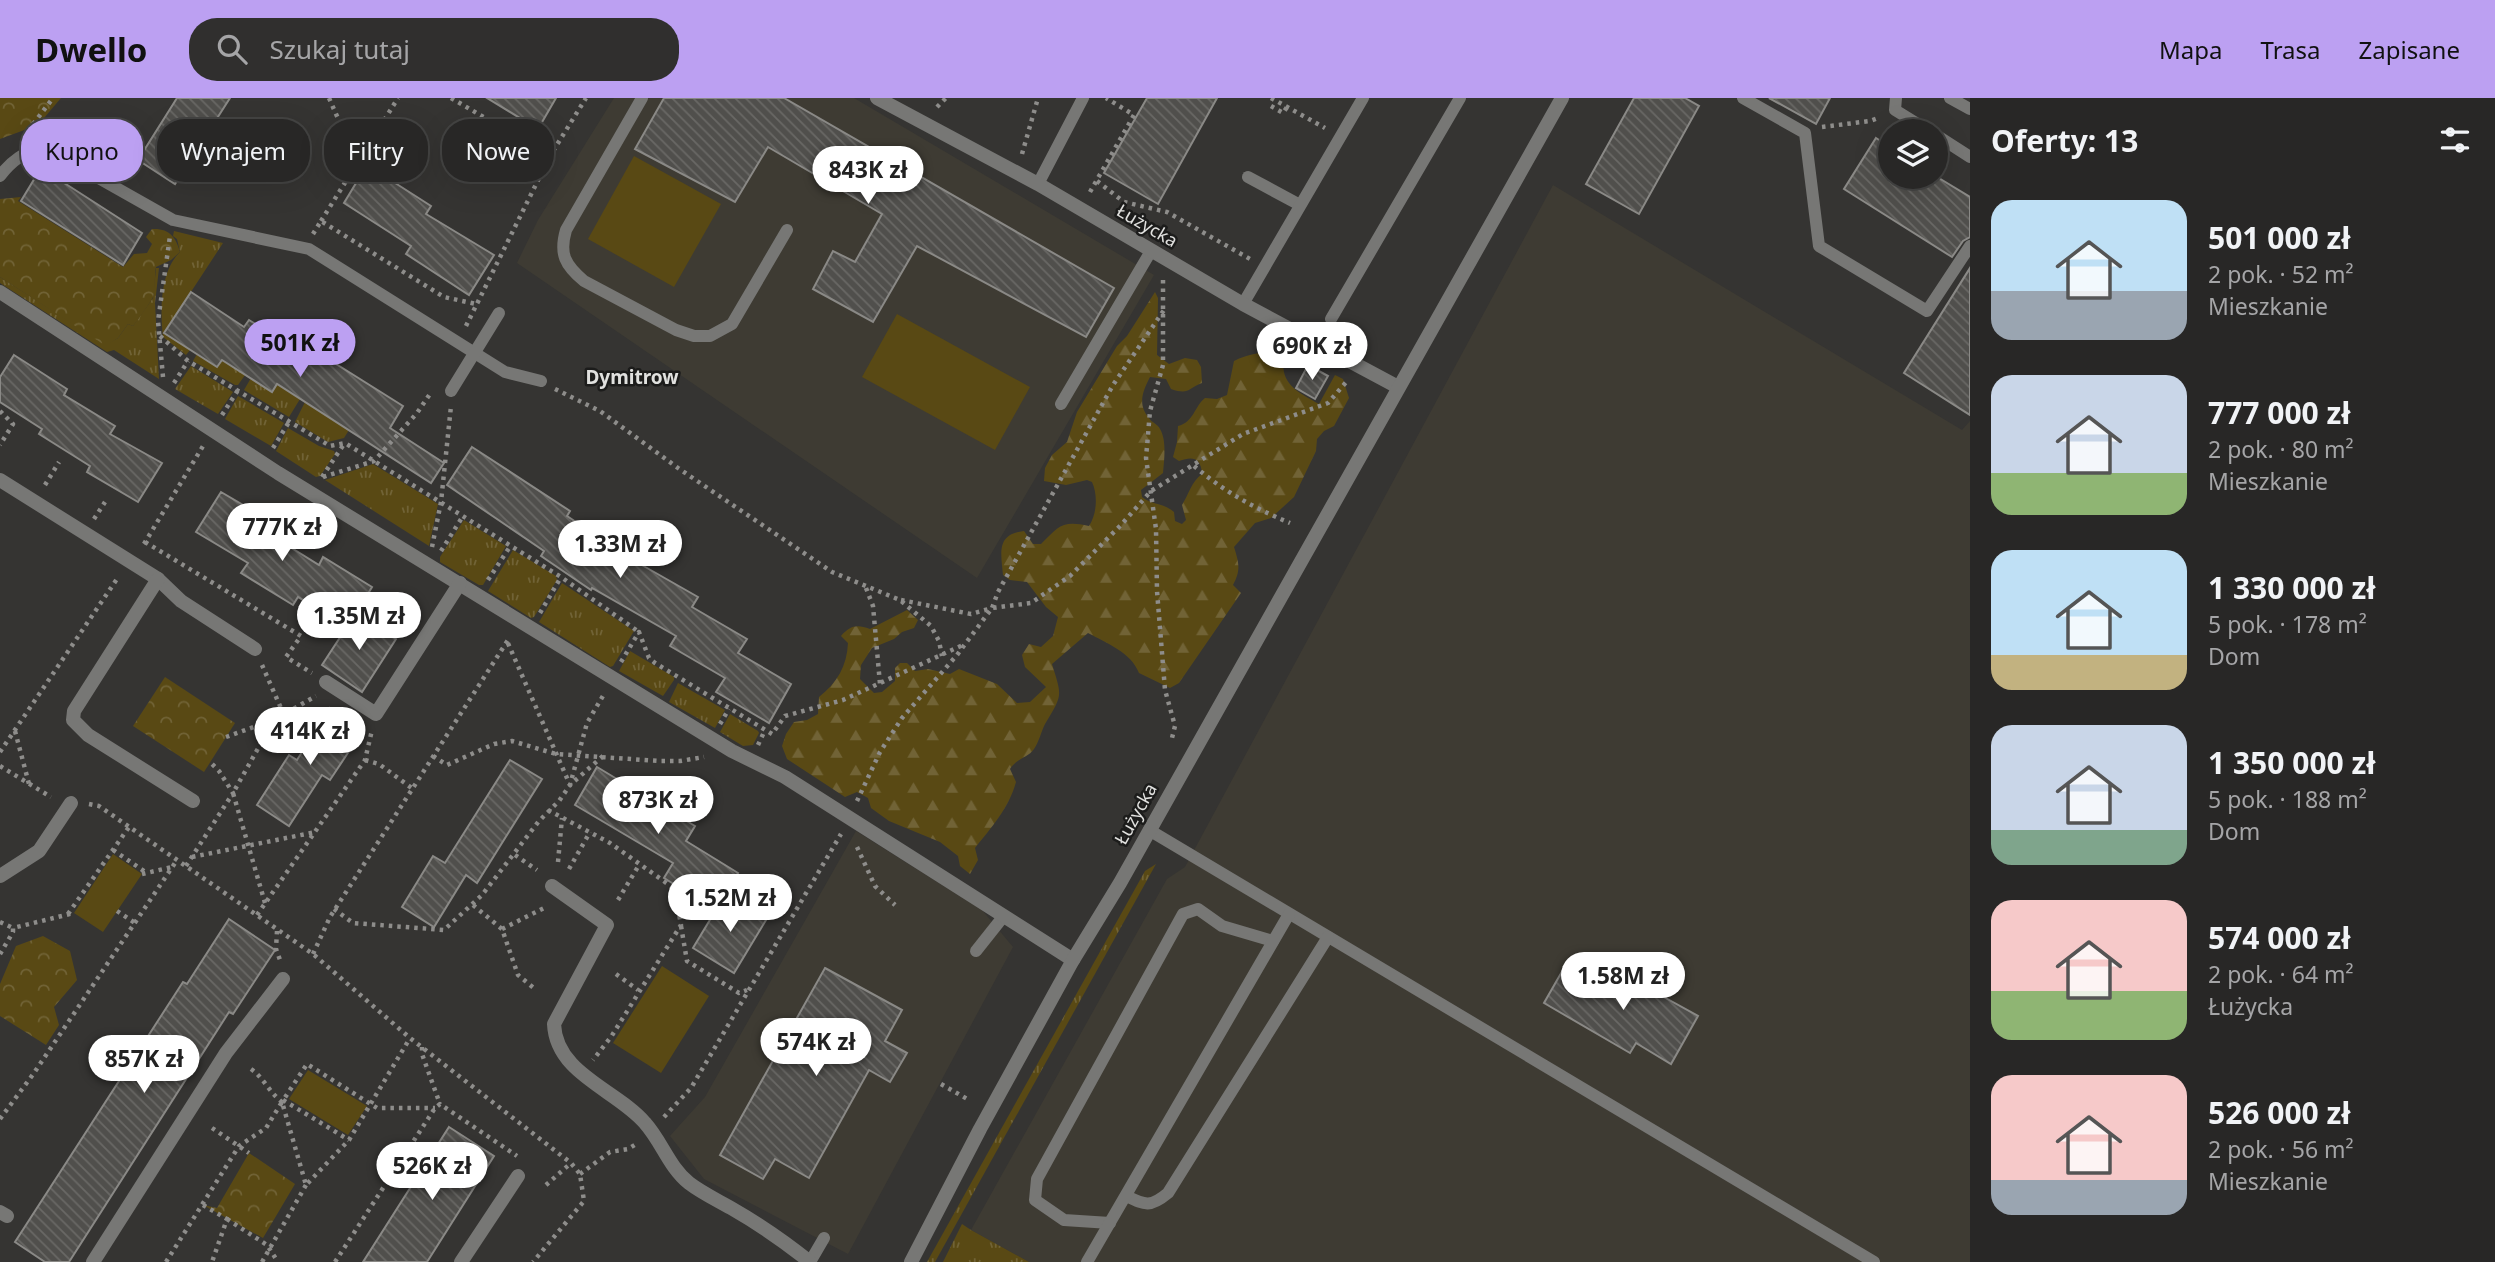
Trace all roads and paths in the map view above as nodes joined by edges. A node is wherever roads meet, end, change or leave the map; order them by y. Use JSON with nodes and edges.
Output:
{"nodes":[{"id":1,"x":53,"y":98,"type":"edge"},
{"id":2,"x":329,"y":98,"type":"edge"},
{"id":3,"x":398,"y":98,"type":"edge"},
{"id":4,"x":451,"y":98,"type":"edge"},
{"id":5,"x":586,"y":98,"type":"edge"},
{"id":6,"x":642,"y":98,"type":"edge"},
{"id":7,"x":1083,"y":98,"type":"edge"},
{"id":8,"x":1105,"y":98,"type":"edge"},
{"id":9,"x":1271,"y":98,"type":"edge"},
{"id":10,"x":1289,"y":98,"type":"edge"},
{"id":11,"x":1363,"y":98,"type":"edge"},
{"id":12,"x":1460,"y":98,"type":"edge"},
{"id":13,"x":1562,"y":98,"type":"edge"},
{"id":14,"x":1743,"y":98,"type":"edge"},
{"id":15,"x":1950,"y":98,"type":"edge"},
{"id":16,"x":882,"y":99,"type":"edge"},
{"id":17,"x":1896,"y":104,"type":"edge"},
{"id":18,"x":1271,"y":106,"type":"dead end"},
{"id":19,"x":1286,"y":106,"type":"junction"},
{"id":20,"x":1970,"y":109,"type":"edge"},
{"id":21,"x":37,"y":119,"type":"edge"},
{"id":22,"x":338,"y":119,"type":"edge"},
{"id":23,"x":385,"y":119,"type":"edge"},
{"id":24,"x":487,"y":119,"type":"edge"},
{"id":25,"x":1914,"y":119,"type":"edge"},
{"id":26,"x":1805,"y":134,"type":"junction"},
{"id":27,"x":1341,"y":137,"type":"junction"},
{"id":28,"x":1948,"y":143,"type":"edge"},
{"id":29,"x":554,"y":150,"type":"edge"},
{"id":30,"x":21,"y":155,"type":"edge"},
{"id":31,"x":1970,"y":157,"type":"edge"},
{"id":32,"x":0,"y":176,"type":"edge"},
{"id":33,"x":1248,"y":177,"type":"dead end"},
{"id":34,"x":1097,"y":181,"type":"junction"},
{"id":35,"x":103,"y":182,"type":"edge"},
{"id":36,"x":346,"y":182,"type":"edge"},
{"id":37,"x":537,"y":182,"type":"edge"},
{"id":38,"x":1038,"y":184,"type":"junction"},
{"id":39,"x":1300,"y":205,"type":"junction"},
{"id":40,"x":1087,"y":213,"type":"junction"},
{"id":41,"x":173,"y":220,"type":"junction"},
{"id":42,"x":321,"y":221,"type":"dead end"},
{"id":43,"x":787,"y":230,"type":"dead end"},
{"id":44,"x":1970,"y":246,"type":"edge"},
{"id":45,"x":1150,"y":251,"type":"junction"},
{"id":46,"x":1265,"y":267,"type":"junction"},
{"id":47,"x":1166,"y":276,"type":"dead end"},
{"id":48,"x":0,"y":292,"type":"edge"},
{"id":49,"x":1243,"y":304,"type":"junction"},
{"id":50,"x":1164,"y":310,"type":"junction"},
{"id":51,"x":499,"y":313,"type":"dead end"},
{"id":52,"x":1331,"y":320,"type":"dead end"},
{"id":53,"x":160,"y":336,"type":"junction"},
{"id":54,"x":459,"y":342,"type":"junction"},
{"id":55,"x":476,"y":353,"type":"junction"},
{"id":56,"x":1351,"y":377,"type":"dead end"},
{"id":57,"x":541,"y":381,"type":"joint"},
{"id":58,"x":435,"y":385,"type":"dead end"},
{"id":59,"x":1398,"y":387,"type":"junction"},
{"id":60,"x":454,"y":393,"type":"joint"},
{"id":61,"x":165,"y":399,"type":"junction"},
{"id":62,"x":1061,"y":404,"type":"dead end"},
{"id":63,"x":0,"y":411,"type":"edge"},
{"id":64,"x":289,"y":422,"type":"junction"},
{"id":65,"x":345,"y":443,"type":"junction"},
{"id":66,"x":0,"y":445,"type":"edge"},
{"id":67,"x":374,"y":461,"type":"junction"},
{"id":68,"x":59,"y":462,"type":"dead end"},
{"id":69,"x":264,"y":463,"type":"junction"},
{"id":70,"x":1194,"y":466,"type":"junction"},
{"id":71,"x":322,"y":478,"type":"junction"},
{"id":72,"x":0,"y":480,"type":"edge"},
{"id":73,"x":1151,"y":491,"type":"junction"},
{"id":74,"x":312,"y":493,"type":"junction"},
{"id":75,"x":35,"y":502,"type":"junction"},
{"id":76,"x":441,"y":502,"type":"junction"},
{"id":77,"x":463,"y":516,"type":"junction"},
{"id":78,"x":1290,"y":523,"type":"dead end"},
{"id":79,"x":145,"y":542,"type":"dead end"},
{"id":80,"x":510,"y":545,"type":"junction"},
{"id":81,"x":430,"y":565,"type":"junction"},
{"id":82,"x":561,"y":577,"type":"junction"},
{"id":83,"x":158,"y":579,"type":"junction"},
{"id":84,"x":460,"y":583,"type":"junction"},
{"id":85,"x":866,"y":587,"type":"junction"},
{"id":86,"x":478,"y":595,"type":"junction"},
{"id":87,"x":900,"y":600,"type":"junction"},
{"id":88,"x":992,"y":608,"type":"junction"},
{"id":89,"x":526,"y":624,"type":"junction"},
{"id":90,"x":639,"y":632,"type":"dead end"},
{"id":91,"x":507,"y":642,"type":"junction"},
{"id":92,"x":966,"y":644,"type":"junction"},
{"id":93,"x":255,"y":649,"type":"joint"},
{"id":94,"x":942,"y":656,"type":"junction"},
{"id":95,"x":326,"y":682,"type":"junction"},
{"id":96,"x":880,"y":684,"type":"junction"},
{"id":97,"x":376,"y":714,"type":"junction"},
{"id":98,"x":284,"y":715,"type":"junction"},
{"id":99,"x":785,"y":716,"type":"dead end"},
{"id":100,"x":274,"y":720,"type":"junction"},
{"id":101,"x":15,"y":731,"type":"dead end"},
{"id":102,"x":226,"y":737,"type":"dead end"},
{"id":103,"x":1171,"y":742,"type":"dead end"},
{"id":104,"x":732,"y":751,"type":"junction"},
{"id":105,"x":556,"y":754,"type":"junction"},
{"id":106,"x":433,"y":756,"type":"junction"},
{"id":107,"x":365,"y":760,"type":"junction"},
{"id":108,"x":210,"y":762,"type":"dead end"},
{"id":109,"x":0,"y":766,"type":"edge"},
{"id":110,"x":29,"y":784,"type":"junction"},
{"id":111,"x":413,"y":789,"type":"junction"},
{"id":112,"x":233,"y":793,"type":"junction"},
{"id":113,"x":193,"y":801,"type":"dead end"},
{"id":114,"x":71,"y":803,"type":"junction"},
{"id":115,"x":548,"y":810,"type":"junction"},
{"id":116,"x":562,"y":818,"type":"junction"},
{"id":117,"x":849,"y":819,"type":"junction"},
{"id":118,"x":129,"y":827,"type":"junction"},
{"id":119,"x":1149,"y":830,"type":"junction"},
{"id":120,"x":317,"y":831,"type":"junction"},
{"id":121,"x":590,"y":832,"type":"junction"},
{"id":122,"x":841,"y":833,"type":"junction"},
{"id":123,"x":848,"y":838,"type":"dead end"},
{"id":124,"x":855,"y":843,"type":"dead end"},
{"id":125,"x":247,"y":845,"type":"junction"},
{"id":126,"x":113,"y":850,"type":"junction"},
{"id":127,"x":514,"y":855,"type":"junction"},
{"id":128,"x":192,"y":857,"type":"junction"},
{"id":129,"x":177,"y":860,"type":"junction"},
{"id":130,"x":558,"y":862,"type":"dead end"},
{"id":131,"x":639,"y":864,"type":"junction"},
{"id":132,"x":186,"y":866,"type":"junction"},
{"id":133,"x":172,"y":867,"type":"junction"},
{"id":134,"x":569,"y":869,"type":"dead end"},
{"id":135,"x":537,"y":870,"type":"dead end"},
{"id":136,"x":0,"y":876,"type":"edge"},
{"id":137,"x":552,"y":886,"type":"dead end"},
{"id":138,"x":618,"y":900,"type":"dead end"},
{"id":139,"x":265,"y":904,"type":"junction"},
{"id":140,"x":473,"y":905,"type":"junction"},
{"id":141,"x":895,"y":905,"type":"dead end"},
{"id":142,"x":544,"y":908,"type":"dead end"},
{"id":143,"x":334,"y":909,"type":"junction"},
{"id":144,"x":117,"y":911,"type":"dead end"},
{"id":145,"x":1289,"y":914,"type":"junction"},
{"id":146,"x":257,"y":915,"type":"junction"},
{"id":147,"x":1003,"y":917,"type":"junction"},
{"id":148,"x":0,"y":922,"type":"edge"},
{"id":149,"x":135,"y":923,"type":"junction"},
{"id":150,"x":681,"y":925,"type":"junction"},
{"id":151,"x":13,"y":928,"type":"junction"},
{"id":152,"x":502,"y":929,"type":"junction"},
{"id":153,"x":277,"y":930,"type":"junction"},
{"id":154,"x":1328,"y":937,"type":"junction"},
{"id":155,"x":1273,"y":941,"type":"junction"},
{"id":156,"x":976,"y":951,"type":"dead end"},
{"id":157,"x":0,"y":954,"type":"edge"},
{"id":158,"x":313,"y":954,"type":"junction"},
{"id":159,"x":1073,"y":960,"type":"junction"},
{"id":160,"x":616,"y":974,"type":"dead end"},
{"id":161,"x":283,"y":979,"type":"joint"},
{"id":162,"x":536,"y":989,"type":"dead end"},
{"id":163,"x":639,"y":990,"type":"junction"},
{"id":164,"x":747,"y":990,"type":"junction"},
{"id":165,"x":410,"y":1038,"type":"junction"},
{"id":166,"x":422,"y":1047,"type":"junction"},
{"id":167,"x":592,"y":1061,"type":"dead end"},
{"id":168,"x":251,"y":1069,"type":"dead end"},
{"id":169,"x":941,"y":1084,"type":"dead end"},
{"id":170,"x":969,"y":1100,"type":"dead end"},
{"id":171,"x":283,"y":1101,"type":"junction"},
{"id":172,"x":440,"y":1104,"type":"junction"},
{"id":173,"x":372,"y":1105,"type":"junction"},
{"id":174,"x":435,"y":1108,"type":"junction"},
{"id":175,"x":0,"y":1119,"type":"edge"},
{"id":176,"x":212,"y":1128,"type":"dead end"},
{"id":177,"x":651,"y":1131,"type":"junction"},
{"id":178,"x":349,"y":1140,"type":"junction"},
{"id":179,"x":239,"y":1146,"type":"junction"},
{"id":180,"x":249,"y":1153,"type":"dead end"},
{"id":181,"x":571,"y":1163,"type":"junction"},
{"id":182,"x":516,"y":1170,"type":"joint"},
{"id":183,"x":580,"y":1174,"type":"junction"},
{"id":184,"x":306,"y":1185,"type":"junction"},
{"id":185,"x":546,"y":1185,"type":"dead end"},
{"id":186,"x":1126,"y":1196,"type":"junction"},
{"id":187,"x":203,"y":1205,"type":"junction"},
{"id":188,"x":227,"y":1219,"type":"junction"},
{"id":189,"x":1110,"y":1223,"type":"junction"},
{"id":190,"x":824,"y":1238,"type":"dead end"},
{"id":191,"x":270,"y":1249,"type":"junction"},
{"id":192,"x":1869,"y":1261,"type":"edge"},
{"id":193,"x":93,"y":1262,"type":"edge"},
{"id":194,"x":166,"y":1262,"type":"edge"},
{"id":195,"x":212,"y":1262,"type":"edge"},
{"id":196,"x":262,"y":1262,"type":"edge"},
{"id":197,"x":278,"y":1262,"type":"edge"},
{"id":198,"x":335,"y":1262,"type":"edge"},
{"id":199,"x":461,"y":1262,"type":"edge"},
{"id":200,"x":533,"y":1262,"type":"edge"},
{"id":201,"x":810,"y":1262,"type":"edge"},
{"id":202,"x":911,"y":1262,"type":"edge"},
{"id":203,"x":1087,"y":1262,"type":"edge"}],
"edges":[{"from":1,"to":21,"type":"path"},
{"from":2,"to":22,"type":"path"},
{"from":3,"to":23,"type":"path"},
{"from":4,"to":24,"type":"path"},
{"from":5,"to":29,"type":"path"},
{"from":6,"to":43,"type":"lane"},
{"from":7,"to":38,"type":"lane"},
{"from":8,"to":34,"type":"path"},
{"from":9,"to":19,"type":"path"},
{"from":10,"to":19,"type":"path"},
{"from":11,"to":27,"type":"lane"},
{"from":12,"to":52,"type":"lane"},
{"from":13,"to":59,"type":"street","name":"Łużycka"},
{"from":14,"to":26,"type":"lane"},
{"from":15,"to":20,"type":"lane"},
{"from":16,"to":38,"type":"street","name":"Łużycka"},
{"from":17,"to":25,"type":"lane"},
{"from":17,"to":26,"type":"path"},
{"from":18,"to":19,"type":"path"},
{"from":19,"to":27,"type":"path"},
{"from":26,"to":44,"type":"lane"},
{"from":27,"to":39,"type":"lane"},
{"from":28,"to":31,"type":"lane"},
{"from":30,"to":32,"type":"lane"},
{"from":33,"to":39,"type":"lane"},
{"from":34,"to":40,"type":"path"},
{"from":34,"to":46,"type":"path"},
{"from":35,"to":41,"type":"lane"},
{"from":36,"to":42,"type":"path"},
{"from":37,"to":54,"type":"path"},
{"from":38,"to":40,"type":"street","name":"Łużycka"},
{"from":39,"to":46,"type":"lane"},
{"from":40,"to":45,"type":"street","name":"Łużycka"},
{"from":41,"to":53,"type":"path"},
{"from":41,"to":54,"type":"lane"},
{"from":45,"to":49,"type":"street","name":"Łużycka"},
{"from":45,"to":62,"type":"lane"},
{"from":46,"to":49,"type":"lane"},
{"from":47,"to":50,"type":"path"},
{"from":48,"to":61,"type":"street"},
{"from":49,"to":59,"type":"street","name":"Łużycka"},
{"from":50,"to":73,"type":"path"},
{"from":50,"to":88,"type":"path"},
{"from":51,"to":55,"type":"lane"},
{"from":53,"to":61,"type":"path"},
{"from":53,"to":64,"type":"path"},
{"from":54,"to":55,"type":"lane"},
{"from":55,"to":57,"type":"lane"},
{"from":55,"to":60,"type":"lane"},
{"from":56,"to":70,"type":"path"},
{"from":57,"to":85,"type":"path"},
{"from":58,"to":67,"type":"path"},
{"from":59,"to":119,"type":"street","name":"Łużycka"},
{"from":60,"to":76,"type":"path"},
{"from":61,"to":69,"type":"street"},
{"from":63,"to":66,"type":"path"},
{"from":64,"to":65,"type":"path"},
{"from":64,"to":69,"type":"path"},
{"from":65,"to":67,"type":"path"},
{"from":65,"to":71,"type":"path"},
{"from":67,"to":71,"type":"path"},
{"from":67,"to":76,"type":"path"},
{"from":68,"to":75,"type":"path"},
{"from":69,"to":74,"type":"street"},
{"from":70,"to":73,"type":"path"},
{"from":70,"to":78,"type":"path"},
{"from":71,"to":74,"type":"path"},
{"from":72,"to":75,"type":"street"},
{"from":73,"to":88,"type":"path"},
{"from":73,"to":103,"type":"path"},
{"from":74,"to":81,"type":"street"},
{"from":75,"to":83,"type":"street"},
{"from":76,"to":77,"type":"path"},
{"from":76,"to":81,"type":"path"},
{"from":77,"to":80,"type":"path"},
{"from":77,"to":81,"type":"path"},
{"from":79,"to":95,"type":"path"},
{"from":80,"to":82,"type":"path"},
{"from":80,"to":86,"type":"path"},
{"from":81,"to":84,"type":"street"},
{"from":82,"to":89,"type":"path"},
{"from":82,"to":90,"type":"path"},
{"from":83,"to":93,"type":"street"},
{"from":83,"to":113,"type":"street"},
{"from":84,"to":86,"type":"street"},
{"from":84,"to":97,"type":"street"},
{"from":85,"to":87,"type":"path"},
{"from":85,"to":96,"type":"path"},
{"from":86,"to":89,"type":"street"},
{"from":87,"to":88,"type":"path"},
{"from":87,"to":94,"type":"path"},
{"from":88,"to":92,"type":"path"},
{"from":89,"to":91,"type":"path"},
{"from":89,"to":104,"type":"street"},
{"from":91,"to":105,"type":"path"},
{"from":91,"to":106,"type":"path"},
{"from":92,"to":94,"type":"path"},
{"from":92,"to":117,"type":"path"},
{"from":93,"to":98,"type":"path"},
{"from":94,"to":96,"type":"path"},
{"from":95,"to":97,"type":"street"},
{"from":95,"to":98,"type":"path"},
{"from":96,"to":99,"type":"path"},
{"from":97,"to":107,"type":"path"},
{"from":98,"to":100,"type":"path"},
{"from":100,"to":102,"type":"path"},
{"from":100,"to":112,"type":"path"},
{"from":101,"to":110,"type":"path"},
{"from":104,"to":105,"type":"path"},
{"from":104,"to":117,"type":"street"},
{"from":105,"to":106,"type":"path"},
{"from":105,"to":115,"type":"path"},
{"from":106,"to":111,"type":"path"},
{"from":107,"to":111,"type":"path"},
{"from":107,"to":120,"type":"path"},
{"from":108,"to":112,"type":"path"},
{"from":109,"to":110,"type":"path"},
{"from":110,"to":114,"type":"path"},
{"from":111,"to":143,"type":"path"},
{"from":112,"to":125,"type":"path"},
{"from":112,"to":128,"type":"path"},
{"from":114,"to":118,"type":"path"},
{"from":114,"to":136,"type":"street"},
{"from":115,"to":116,"type":"path"},
{"from":115,"to":127,"type":"path"},
{"from":116,"to":121,"type":"path"},
{"from":116,"to":130,"type":"path"},
{"from":117,"to":122,"type":"path"},
{"from":117,"to":147,"type":"street"},
{"from":118,"to":126,"type":"path"},
{"from":118,"to":129,"type":"path"},
{"from":119,"to":145,"type":"lane"},
{"from":119,"to":159,"type":"street","name":"Łużycka"},
{"from":120,"to":125,"type":"path"},
{"from":120,"to":139,"type":"path"},
{"from":121,"to":131,"type":"path"},
{"from":121,"to":134,"type":"path"},
{"from":122,"to":123,"type":"path"},
{"from":122,"to":164,"type":"path"},
{"from":124,"to":141,"type":"path"},
{"from":125,"to":128,"type":"path"},
{"from":125,"to":139,"type":"path"},
{"from":126,"to":133,"type":"path"},
{"from":126,"to":151,"type":"path"},
{"from":127,"to":135,"type":"path"},
{"from":127,"to":140,"type":"path"},
{"from":128,"to":132,"type":"path"},
{"from":129,"to":132,"type":"path"},
{"from":129,"to":133,"type":"path"},
{"from":131,"to":138,"type":"path"},
{"from":131,"to":150,"type":"path"},
{"from":132,"to":146,"type":"path"},
{"from":133,"to":149,"type":"path"},
{"from":137,"to":177,"type":"street"},
{"from":139,"to":146,"type":"path"},
{"from":140,"to":143,"type":"path"},
{"from":140,"to":152,"type":"path"},
{"from":142,"to":152,"type":"path"},
{"from":143,"to":158,"type":"path"},
{"from":144,"to":149,"type":"path"},
{"from":145,"to":154,"type":"lane"},
{"from":145,"to":155,"type":"lane"},
{"from":146,"to":153,"type":"path"},
{"from":147,"to":156,"type":"lane"},
{"from":147,"to":159,"type":"street"},
{"from":148,"to":151,"type":"path"},
{"from":149,"to":175,"type":"path"},
{"from":150,"to":163,"type":"path"},
{"from":150,"to":164,"type":"path"},
{"from":151,"to":157,"type":"path"},
{"from":152,"to":162,"type":"path"},
{"from":153,"to":158,"type":"path"},
{"from":153,"to":161,"type":"path"},
{"from":154,"to":186,"type":"lane"},
{"from":154,"to":192,"type":"lane"},
{"from":155,"to":186,"type":"lane"},
{"from":155,"to":189,"type":"lane"},
{"from":158,"to":165,"type":"path"},
{"from":159,"to":202,"type":"street","name":"Łużycka"},
{"from":160,"to":163,"type":"path"},
{"from":161,"to":193,"type":"street"},
{"from":163,"to":167,"type":"path"},
{"from":164,"to":177,"type":"path"},
{"from":165,"to":166,"type":"path"},
{"from":165,"to":173,"type":"path"},
{"from":166,"to":172,"type":"path"},
{"from":166,"to":181,"type":"path"},
{"from":168,"to":171,"type":"path"},
{"from":169,"to":170,"type":"path"},
{"from":171,"to":173,"type":"path"},
{"from":171,"to":178,"type":"path"},
{"from":171,"to":179,"type":"path"},
{"from":171,"to":184,"type":"path"},
{"from":172,"to":174,"type":"path"},
{"from":172,"to":182,"type":"path"},
{"from":173,"to":174,"type":"path"},
{"from":173,"to":178,"type":"path"},
{"from":174,"to":198,"type":"path"},
{"from":176,"to":179,"type":"path"},
{"from":177,"to":183,"type":"path"},
{"from":177,"to":201,"type":"street"},
{"from":178,"to":184,"type":"path"},
{"from":179,"to":180,"type":"path"},
{"from":179,"to":187,"type":"path"},
{"from":181,"to":183,"type":"path"},
{"from":181,"to":185,"type":"path"},
{"from":182,"to":199,"type":"street"},
{"from":183,"to":200,"type":"path"},
{"from":184,"to":191,"type":"path"},
{"from":186,"to":189,"type":"lane"},
{"from":187,"to":188,"type":"path"},
{"from":187,"to":194,"type":"path"},
{"from":188,"to":191,"type":"path"},
{"from":188,"to":195,"type":"path"},
{"from":189,"to":203,"type":"lane"},
{"from":190,"to":201,"type":"lane"},
{"from":191,"to":196,"type":"path"},
{"from":191,"to":197,"type":"path"}]}
